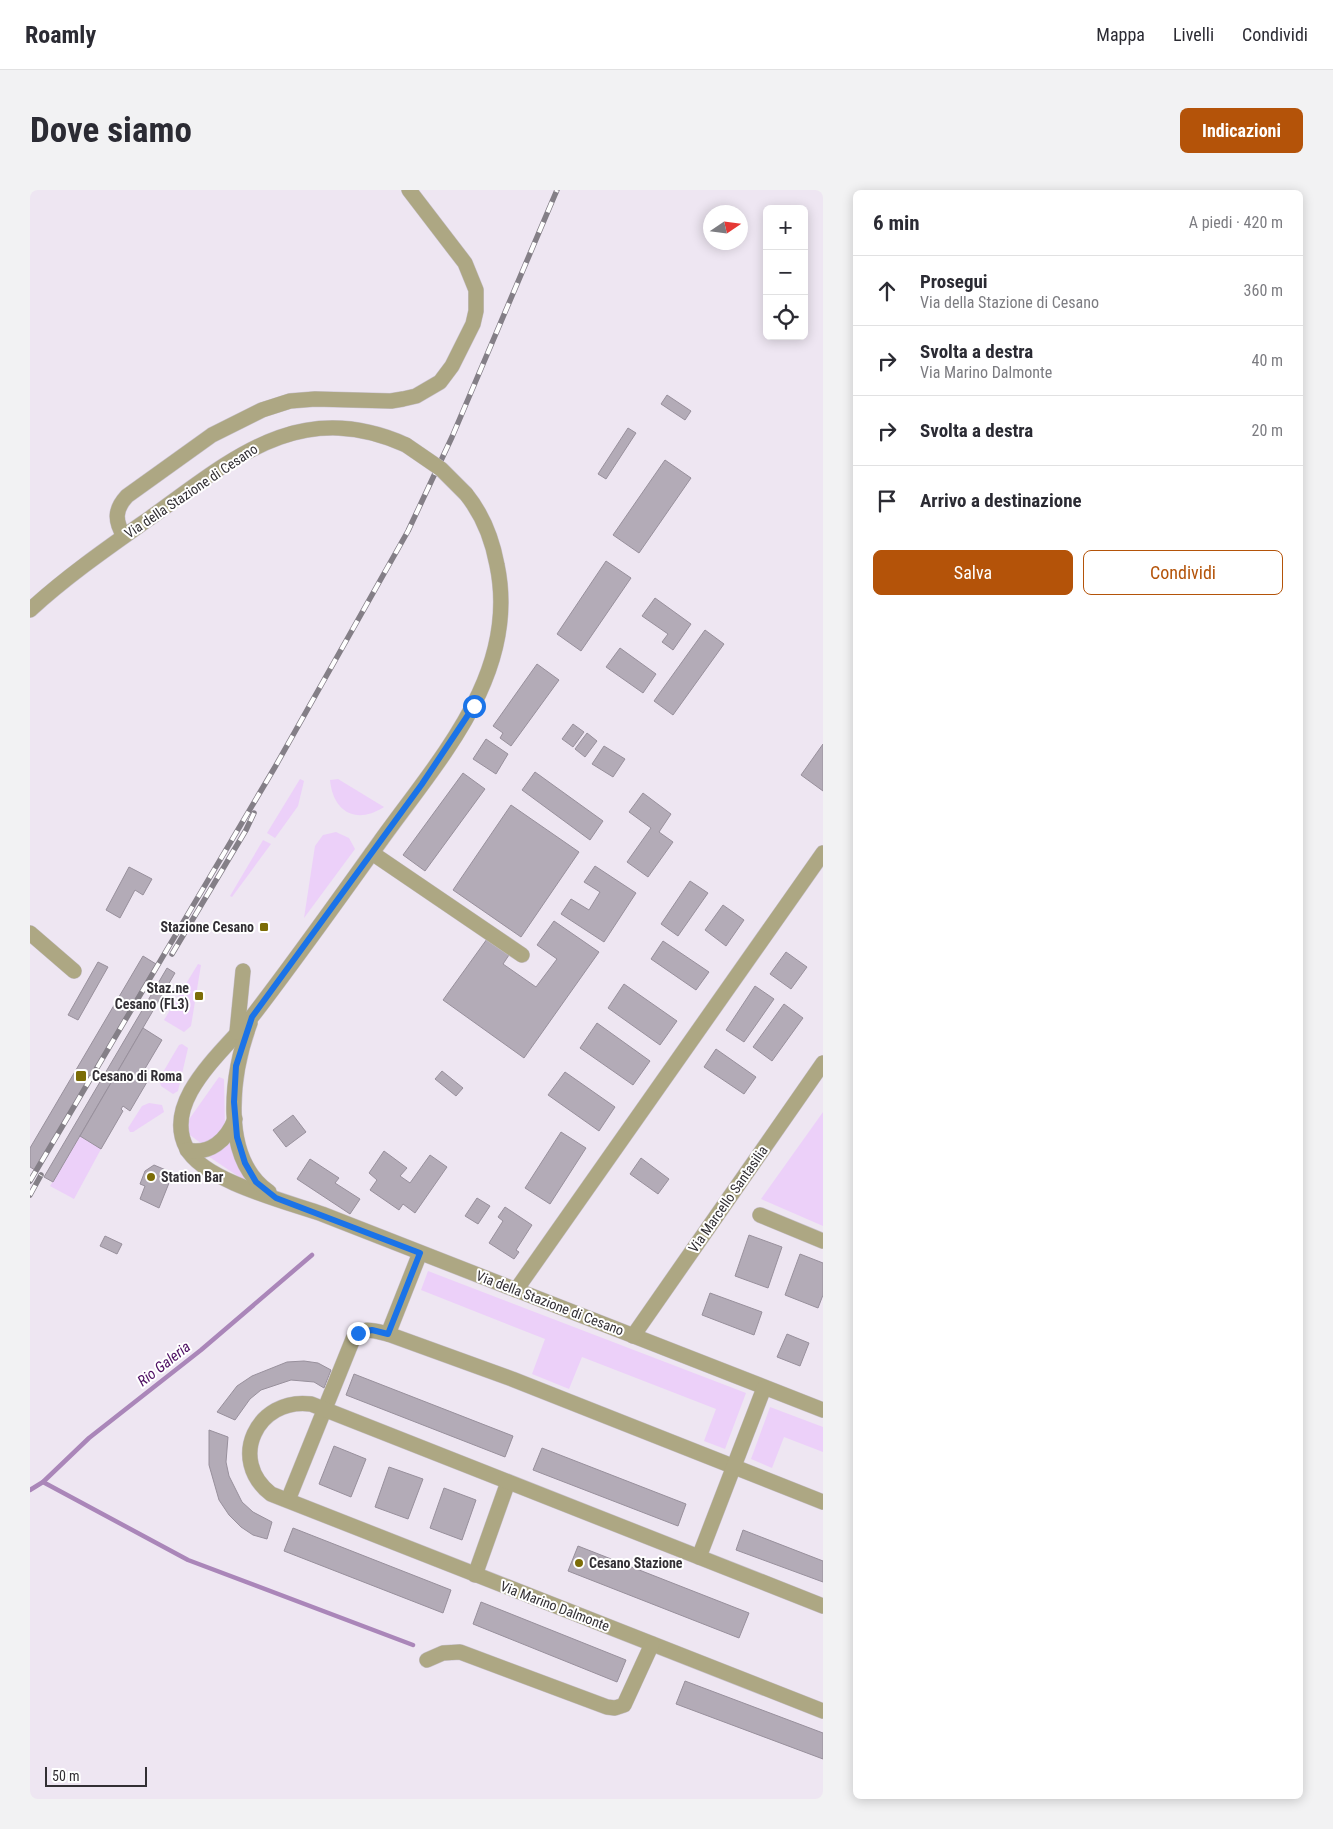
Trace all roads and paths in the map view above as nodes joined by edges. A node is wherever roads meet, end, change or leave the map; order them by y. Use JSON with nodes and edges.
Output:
{"nodes":[{"id":1,"x":409,"y":190,"type":"edge"},
{"id":2,"x":124,"y":536,"type":"junction"},
{"id":3,"x":30,"y":610,"type":"edge"},
{"id":4,"x":372,"y":853,"type":"junction"},
{"id":5,"x":823,"y":853,"type":"edge"},
{"id":6,"x":33,"y":939,"type":"edge"},
{"id":7,"x":522,"y":955,"type":"dead end"},
{"id":8,"x":74,"y":971,"type":"dead end"},
{"id":9,"x":243,"y":971,"type":"dead end"},
{"id":10,"x":252,"y":1017,"type":"junction"},
{"id":11,"x":237,"y":1032,"type":"junction"},
{"id":12,"x":823,"y":1063,"type":"edge"},
{"id":13,"x":235,"y":1119,"type":"junction"},
{"id":14,"x":187,"y":1150,"type":"junction"},
{"id":15,"x":276,"y":1198,"type":"junction"},
{"id":16,"x":760,"y":1215,"type":"dead end"},
{"id":17,"x":823,"y":1241,"type":"edge"},
{"id":18,"x":420,"y":1253,"type":"junction"},
{"id":19,"x":516,"y":1290,"type":"junction"},
{"id":20,"x":388,"y":1334,"type":"junction"},
{"id":21,"x":633,"y":1336,"type":"junction"},
{"id":22,"x":764,"y":1388,"type":"junction"},
{"id":23,"x":324,"y":1409,"type":"junction"},
{"id":24,"x":823,"y":1410,"type":"edge"},
{"id":25,"x":733,"y":1468,"type":"junction"},
{"id":26,"x":508,"y":1482,"type":"junction"},
{"id":27,"x":288,"y":1500,"type":"junction"},
{"id":28,"x":823,"y":1502,"type":"edge"},
{"id":29,"x":699,"y":1557,"type":"junction"},
{"id":30,"x":475,"y":1575,"type":"junction"},
{"id":31,"x":823,"y":1606,"type":"edge"},
{"id":32,"x":652,"y":1644,"type":"junction"},
{"id":33,"x":426,"y":1660,"type":"dead end"},
{"id":34,"x":823,"y":1711,"type":"edge"}],
"edges":[{"from":1,"to":2,"type":"street"},
{"from":2,"to":3,"type":"street","name":"Via della Stazione di Cesano"},
{"from":2,"to":4,"type":"street","name":"Via della Stazione di Cesano","bridge":true},
{"from":4,"to":7,"type":"street"},
{"from":4,"to":10,"type":"street","name":"Via della Stazione di Cesano"},
{"from":5,"to":19,"type":"street"},
{"from":6,"to":8,"type":"street"},
{"from":9,"to":11,"type":"street"},
{"from":10,"to":11,"type":"street","name":"Via della Stazione di Cesano"},
{"from":10,"to":13,"type":"street","name":"Via della Stazione di Cesano"},
{"from":11,"to":14,"type":"street","name":"Via della Stazione di Cesano"},
{"from":12,"to":21,"type":"street","name":"Via Marcello Santasilia"},
{"from":13,"to":14,"type":"street"},
{"from":13,"to":15,"type":"street","name":"Via della Stazione di Cesano"},
{"from":14,"to":15,"type":"street","name":"Via della Stazione di Cesano"},
{"from":15,"to":18,"type":"street","name":"Via della Stazione di Cesano"},
{"from":16,"to":17,"type":"street"},
{"from":18,"to":19,"type":"street","name":"Via della Stazione di Cesano"},
{"from":18,"to":20,"type":"street"},
{"from":19,"to":21,"type":"street","name":"Via della Stazione di Cesano"},
{"from":20,"to":23,"type":"street"},
{"from":20,"to":25,"type":"street"},
{"from":21,"to":22,"type":"street","name":"Via della Stazione di Cesano"},
{"from":22,"to":24,"type":"street","name":"Via della Stazione di Cesano"},
{"from":22,"to":25,"type":"street"},
{"from":23,"to":26,"type":"street","name":"Via Marino Dalmonte"},
{"from":23,"to":27,"type":"street"},
{"from":23,"to":27,"type":"street","name":"Via Marino Dalmonte"},
{"from":25,"to":28,"type":"street"},
{"from":25,"to":29,"type":"street"},
{"from":26,"to":29,"type":"street","name":"Via Marino Dalmonte"},
{"from":26,"to":30,"type":"street"},
{"from":27,"to":30,"type":"street","name":"Via Marino Dalmonte"},
{"from":29,"to":31,"type":"street","name":"Via Marino Dalmonte"},
{"from":30,"to":32,"type":"street","name":"Via Marino Dalmonte"},
{"from":32,"to":33,"type":"street"},
{"from":32,"to":34,"type":"street","name":"Via Marino Dalmonte"}]}
